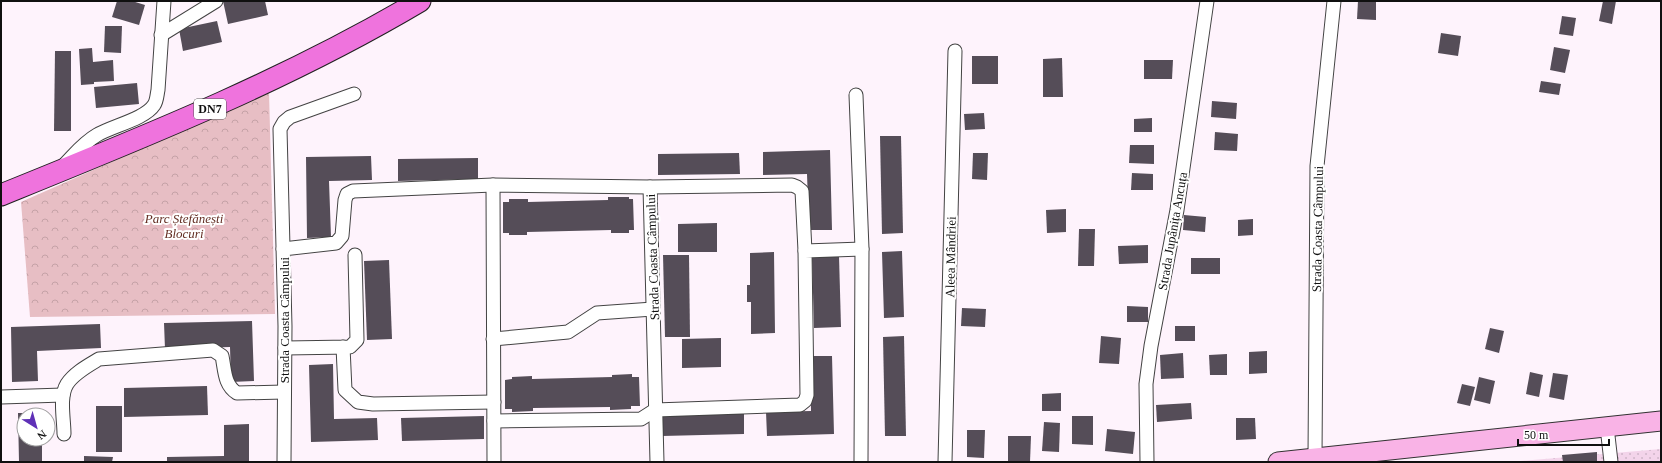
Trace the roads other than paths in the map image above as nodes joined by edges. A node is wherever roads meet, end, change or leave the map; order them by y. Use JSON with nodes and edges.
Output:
{"nodes":[{"id":1,"x":164,"y":1,"type":"edge"},
{"id":2,"x":216,"y":1,"type":"edge"},
{"id":3,"x":1207,"y":1,"type":"edge"},
{"id":4,"x":1334,"y":1,"type":"edge"},
{"id":5,"x":416,"y":4,"type":"edge"},
{"id":6,"x":161,"y":35,"type":"junction"},
{"id":7,"x":955,"y":51,"type":"dead end"},
{"id":8,"x":354,"y":94,"type":"dead end"},
{"id":9,"x":856,"y":95,"type":"dead end"},
{"id":10,"x":58,"y":172,"type":"junction"},
{"id":11,"x":493,"y":185,"type":"junction"},
{"id":12,"x":650,"y":187,"type":"junction"},
{"id":13,"x":1,"y":195,"type":"edge"},
{"id":14,"x":283,"y":249,"type":"junction"},
{"id":15,"x":862,"y":249,"type":"junction"},
{"id":16,"x":805,"y":251,"type":"junction"},
{"id":17,"x":354,"y":255,"type":"dead end"},
{"id":18,"x":653,"y":309,"type":"junction"},
{"id":19,"x":493,"y":339,"type":"junction"},
{"id":20,"x":343,"y":347,"type":"junction"},
{"id":21,"x":285,"y":348,"type":"junction"},
{"id":22,"x":284,"y":392,"type":"junction"},
{"id":23,"x":64,"y":395,"type":"junction"},
{"id":24,"x":1,"y":397,"type":"edge"},
{"id":25,"x":494,"y":402,"type":"junction"},
{"id":26,"x":655,"y":410,"type":"junction"},
{"id":27,"x":494,"y":421,"type":"junction"},
{"id":28,"x":1661,"y":421,"type":"edge"},
{"id":29,"x":1607,"y":427,"type":"junction"},
{"id":30,"x":64,"y":434,"type":"dead end"},
{"id":31,"x":1304,"y":460,"type":"edge"},
{"id":32,"x":284,"y":462,"type":"edge"},
{"id":33,"x":494,"y":462,"type":"edge"},
{"id":34,"x":657,"y":462,"type":"edge"},
{"id":35,"x":861,"y":462,"type":"edge"},
{"id":36,"x":945,"y":462,"type":"edge"},
{"id":37,"x":1147,"y":462,"type":"edge"},
{"id":38,"x":1278,"y":462,"type":"edge"},
{"id":39,"x":1611,"y":462,"type":"edge"}],
"edges":[{"from":1,"to":6,"type":"street"},
{"from":2,"to":6,"type":"street"},
{"from":3,"to":37,"type":"street","name":"Strada Jupânița Ancuța"},
{"from":4,"to":31,"type":"street","name":"Strada Coasta Câmpului"},
{"from":5,"to":10,"type":"main road","number":"DN7"},
{"from":6,"to":10,"type":"street"},
{"from":7,"to":36,"type":"street","name":"Aleea Mândriei"},
{"from":8,"to":14,"type":"street","name":"Strada Coasta Câmpului"},
{"from":9,"to":15,"type":"street"},
{"from":10,"to":13,"type":"main road","number":"DN7"},
{"from":11,"to":12,"type":"street","name":"Strada Coasta Câmpului"},
{"from":11,"to":14,"type":"street","name":"Strada Coasta Câmpului"},
{"from":11,"to":19,"type":"street"},
{"from":12,"to":16,"type":"street"},
{"from":12,"to":18,"type":"street","name":"Strada Coasta Câmpului"},
{"from":14,"to":21,"type":"street","name":"Strada Coasta Câmpului"},
{"from":15,"to":16,"type":"street"},
{"from":15,"to":35,"type":"street"},
{"from":16,"to":26,"type":"street"},
{"from":17,"to":20,"type":"street"},
{"from":18,"to":19,"type":"street"},
{"from":18,"to":26,"type":"street","name":"Strada Coasta Câmpului"},
{"from":19,"to":25,"type":"street"},
{"from":20,"to":21,"type":"street"},
{"from":20,"to":25,"type":"street"},
{"from":21,"to":22,"type":"street","name":"Strada Coasta Câmpului"},
{"from":22,"to":23,"type":"street","name":"Strada Coasta Câmpului"},
{"from":22,"to":32,"type":"street","name":"Strada Coasta Câmpului"},
{"from":23,"to":24,"type":"street"},
{"from":23,"to":30,"type":"street","name":"Strada Coasta Câmpului"},
{"from":25,"to":27,"type":"street"},
{"from":26,"to":27,"type":"street"},
{"from":26,"to":34,"type":"street","name":"Strada Coasta Câmpului"},
{"from":27,"to":33,"type":"street"},
{"from":28,"to":29,"type":"street"},
{"from":29,"to":31,"type":"street"},
{"from":29,"to":39,"type":"street"},
{"from":31,"to":38,"type":"street"}]}
